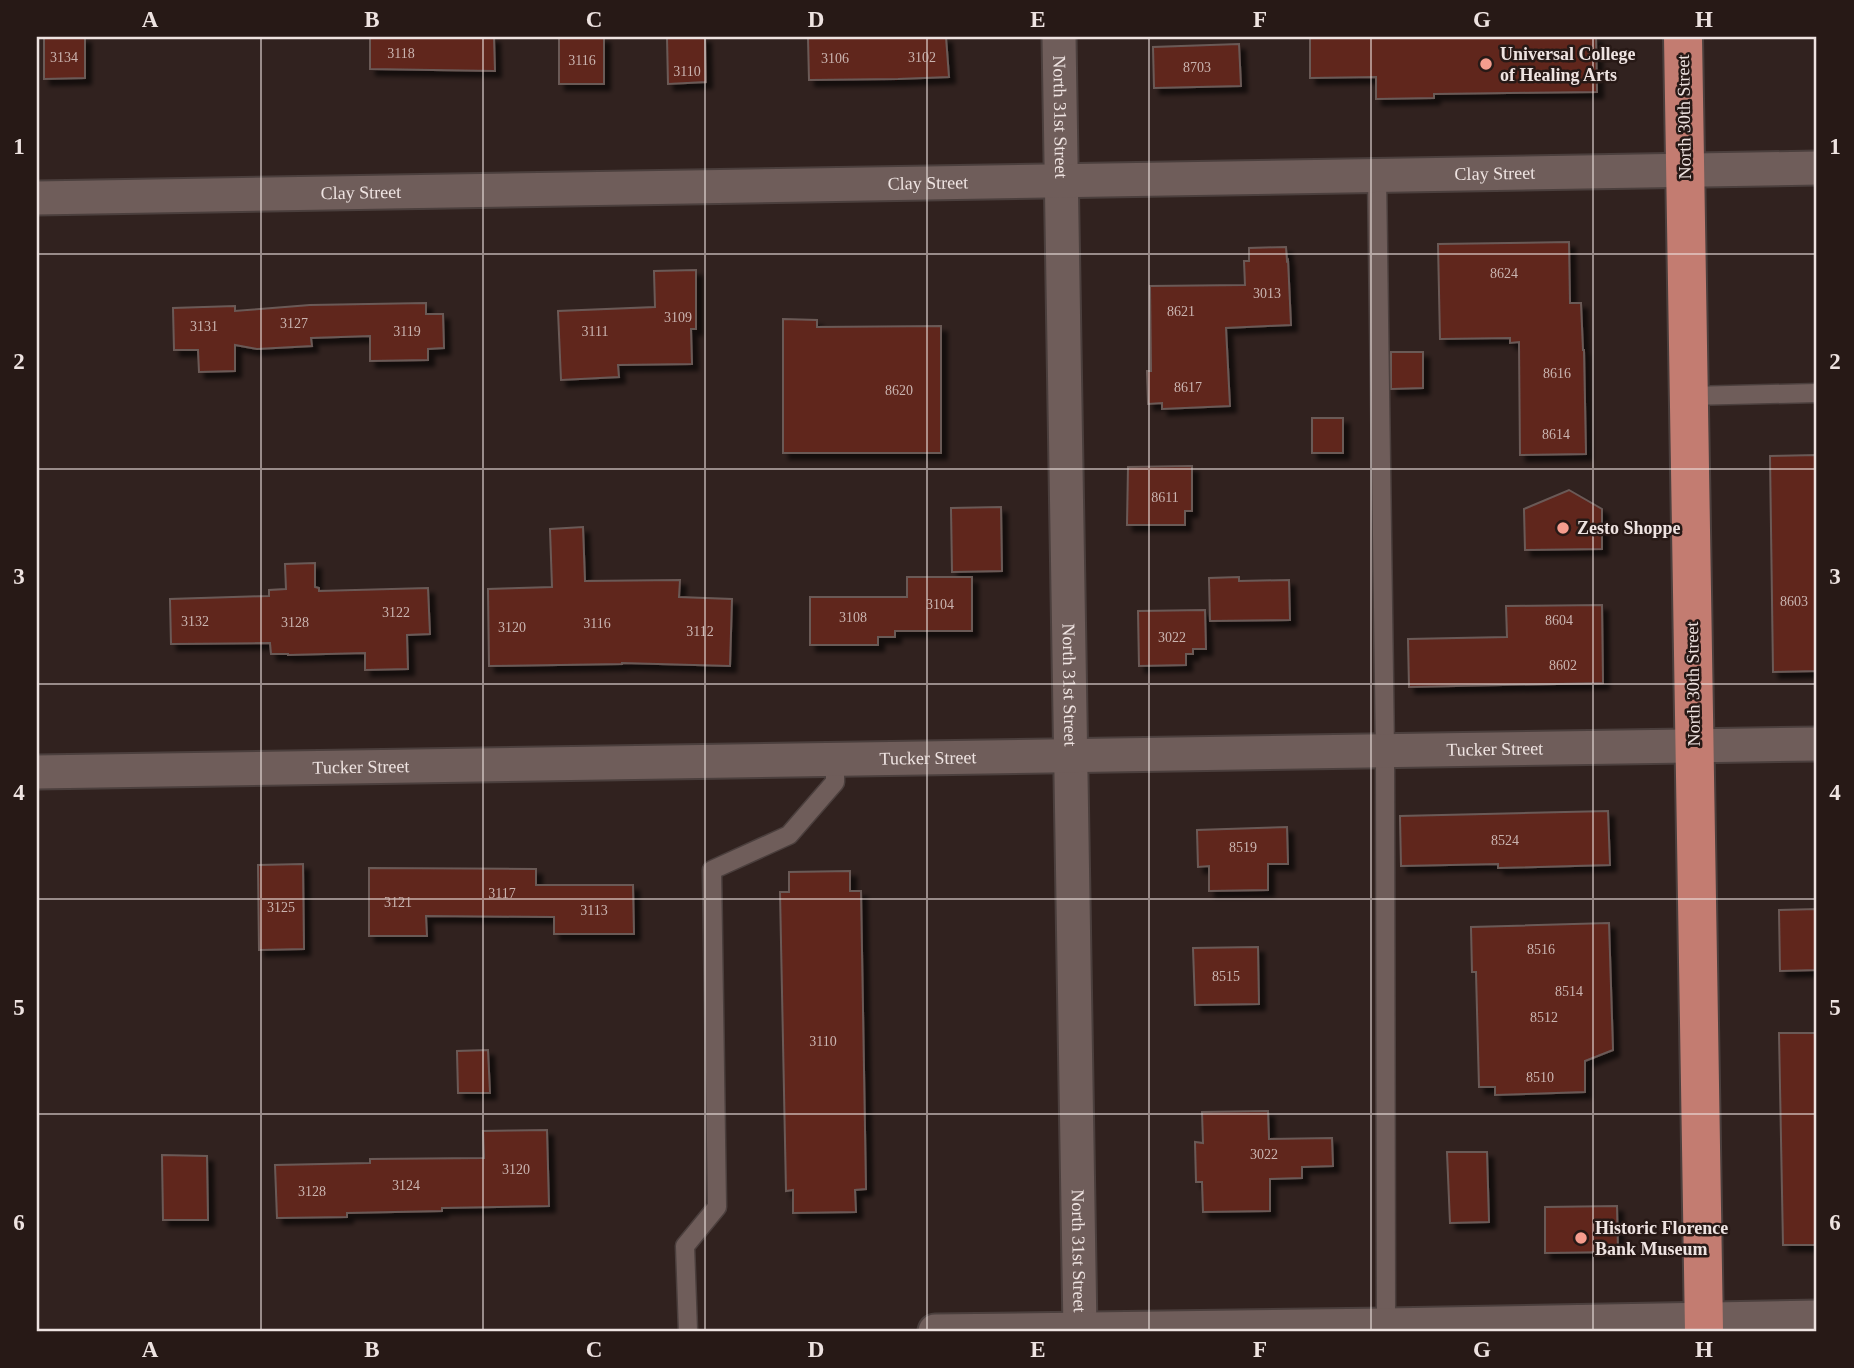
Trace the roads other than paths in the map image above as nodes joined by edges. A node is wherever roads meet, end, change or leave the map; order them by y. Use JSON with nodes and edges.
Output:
{"nodes":[{"id":1,"x":1059,"y":37,"type":"edge"},
{"id":2,"x":1683,"y":37,"type":"edge"},
{"id":3,"x":1817,"y":168,"type":"edge"},
{"id":4,"x":1685,"y":170,"type":"junction"},
{"id":5,"x":1377,"y":175,"type":"junction"},
{"id":6,"x":1061,"y":180,"type":"junction"},
{"id":7,"x":37,"y":198,"type":"edge"},
{"id":8,"x":1817,"y":393,"type":"edge"},
{"id":9,"x":1689,"y":396,"type":"junction"},
{"id":10,"x":1817,"y":744,"type":"edge"},
{"id":11,"x":1694,"y":746,"type":"junction"},
{"id":12,"x":1385,"y":751,"type":"junction"},
{"id":13,"x":1070,"y":756,"type":"junction"},
{"id":14,"x":835,"y":759,"type":"junction"},
{"id":15,"x":37,"y":772,"type":"edge"},
{"id":16,"x":1817,"y":1317,"type":"edge"},
{"id":17,"x":1387,"y":1325,"type":"junction"},
{"id":18,"x":1704,"y":1325,"type":"edge"},
{"id":19,"x":1463,"y":1327,"type":"edge"},
{"id":20,"x":688,"y":1331,"type":"edge"},
{"id":21,"x":935,"y":1331,"type":"edge"},
{"id":22,"x":1080,"y":1331,"type":"edge"}],
"edges":[{"from":1,"to":6,"type":"street","name":"North 31st Street"},
{"from":2,"to":4,"type":"highway","name":"North 30th Street"},
{"from":3,"to":4,"type":"street","name":"Clay Street"},
{"from":4,"to":5,"type":"street","name":"Clay Street"},
{"from":4,"to":9,"type":"highway","name":"North 30th Street"},
{"from":5,"to":6,"type":"street","name":"Clay Street"},
{"from":5,"to":12,"type":"lane"},
{"from":6,"to":7,"type":"street","name":"Clay Street"},
{"from":6,"to":13,"type":"street","name":"North 31st Street"},
{"from":8,"to":9,"type":"lane"},
{"from":9,"to":11,"type":"highway","name":"North 30th Street"},
{"from":10,"to":11,"type":"street","name":"Tucker Street"},
{"from":11,"to":12,"type":"street","name":"Tucker Street"},
{"from":11,"to":18,"type":"highway","name":"North 30th Street"},
{"from":12,"to":13,"type":"street","name":"Tucker Street"},
{"from":12,"to":17,"type":"lane"},
{"from":13,"to":14,"type":"street","name":"Tucker Street"},
{"from":13,"to":22,"type":"street","name":"North 31st Street"},
{"from":14,"to":15,"type":"street","name":"Tucker Street"},
{"from":14,"to":20,"type":"lane"},
{"from":16,"to":18,"type":"street"},
{"from":17,"to":19,"type":"street"},
{"from":17,"to":22,"type":"street"},
{"from":18,"to":19,"type":"street"},
{"from":21,"to":22,"type":"street"}]}
